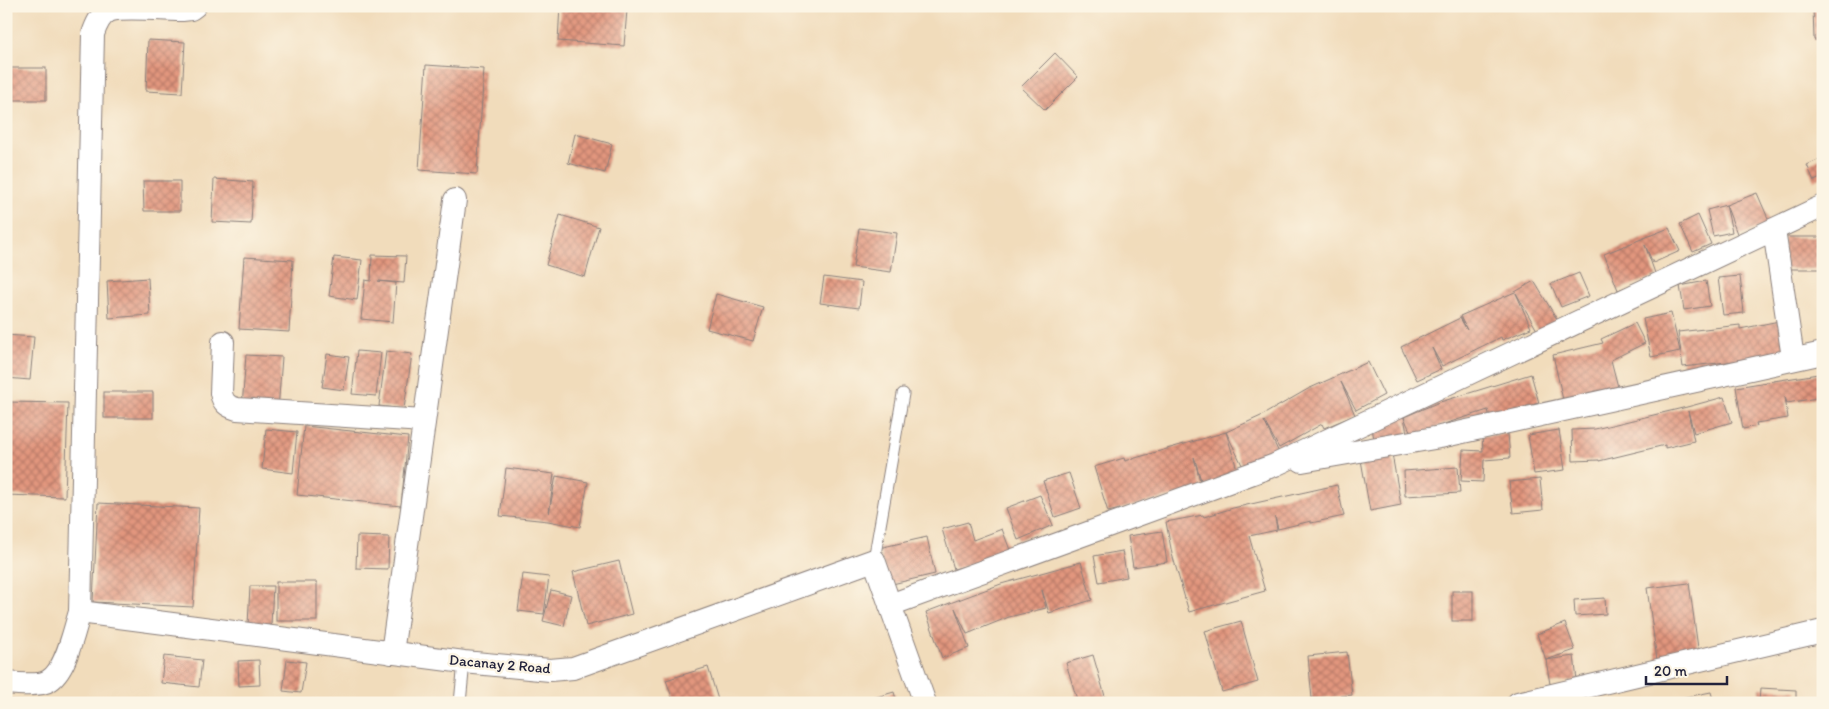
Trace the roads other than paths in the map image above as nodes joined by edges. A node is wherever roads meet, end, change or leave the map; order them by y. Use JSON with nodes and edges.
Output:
{"nodes":[{"id":1,"x":195,"y":6,"type":"edge"},
{"id":2,"x":455,"y":200,"type":"dead end"},
{"id":3,"x":1823,"y":206,"type":"edge"},
{"id":4,"x":1774,"y":230,"type":"junction"},
{"id":5,"x":223,"y":342,"type":"dead end"},
{"id":6,"x":1823,"y":353,"type":"edge"},
{"id":7,"x":1793,"y":358,"type":"junction"},
{"id":8,"x":903,"y":394,"type":"dead end"},
{"id":9,"x":424,"y":422,"type":"junction"},
{"id":10,"x":1275,"y":465,"type":"junction"},
{"id":11,"x":874,"y":560,"type":"junction"},
{"id":12,"x":890,"y":604,"type":"junction"},
{"id":13,"x":80,"y":612,"type":"junction"},
{"id":14,"x":1823,"y":631,"type":"edge"},
{"id":15,"x":392,"y":653,"type":"junction"},
{"id":16,"x":464,"y":662,"type":"junction"},
{"id":17,"x":6,"y":683,"type":"edge"},
{"id":18,"x":460,"y":703,"type":"edge"},
{"id":19,"x":925,"y":703,"type":"edge"},
{"id":20,"x":1518,"y":703,"type":"edge"}],
"edges":[{"from":1,"to":13,"type":"street"},
{"from":2,"to":9,"type":"street"},
{"from":3,"to":4,"type":"street"},
{"from":4,"to":7,"type":"street"},
{"from":4,"to":10,"type":"street"},
{"from":5,"to":9,"type":"street"},
{"from":6,"to":7,"type":"street"},
{"from":7,"to":10,"type":"street"},
{"from":8,"to":11,"type":"lane"},
{"from":9,"to":15,"type":"street"},
{"from":10,"to":12,"type":"street"},
{"from":11,"to":12,"type":"street"},
{"from":11,"to":16,"type":"street","name":"Dacanay 2 Road"},
{"from":12,"to":19,"type":"street"},
{"from":13,"to":15,"type":"street","name":"Dacanay 2 Road"},
{"from":13,"to":17,"type":"street"},
{"from":14,"to":20,"type":"street"},
{"from":15,"to":16,"type":"street","name":"Dacanay 2 Road"},
{"from":16,"to":18,"type":"lane"}]}
